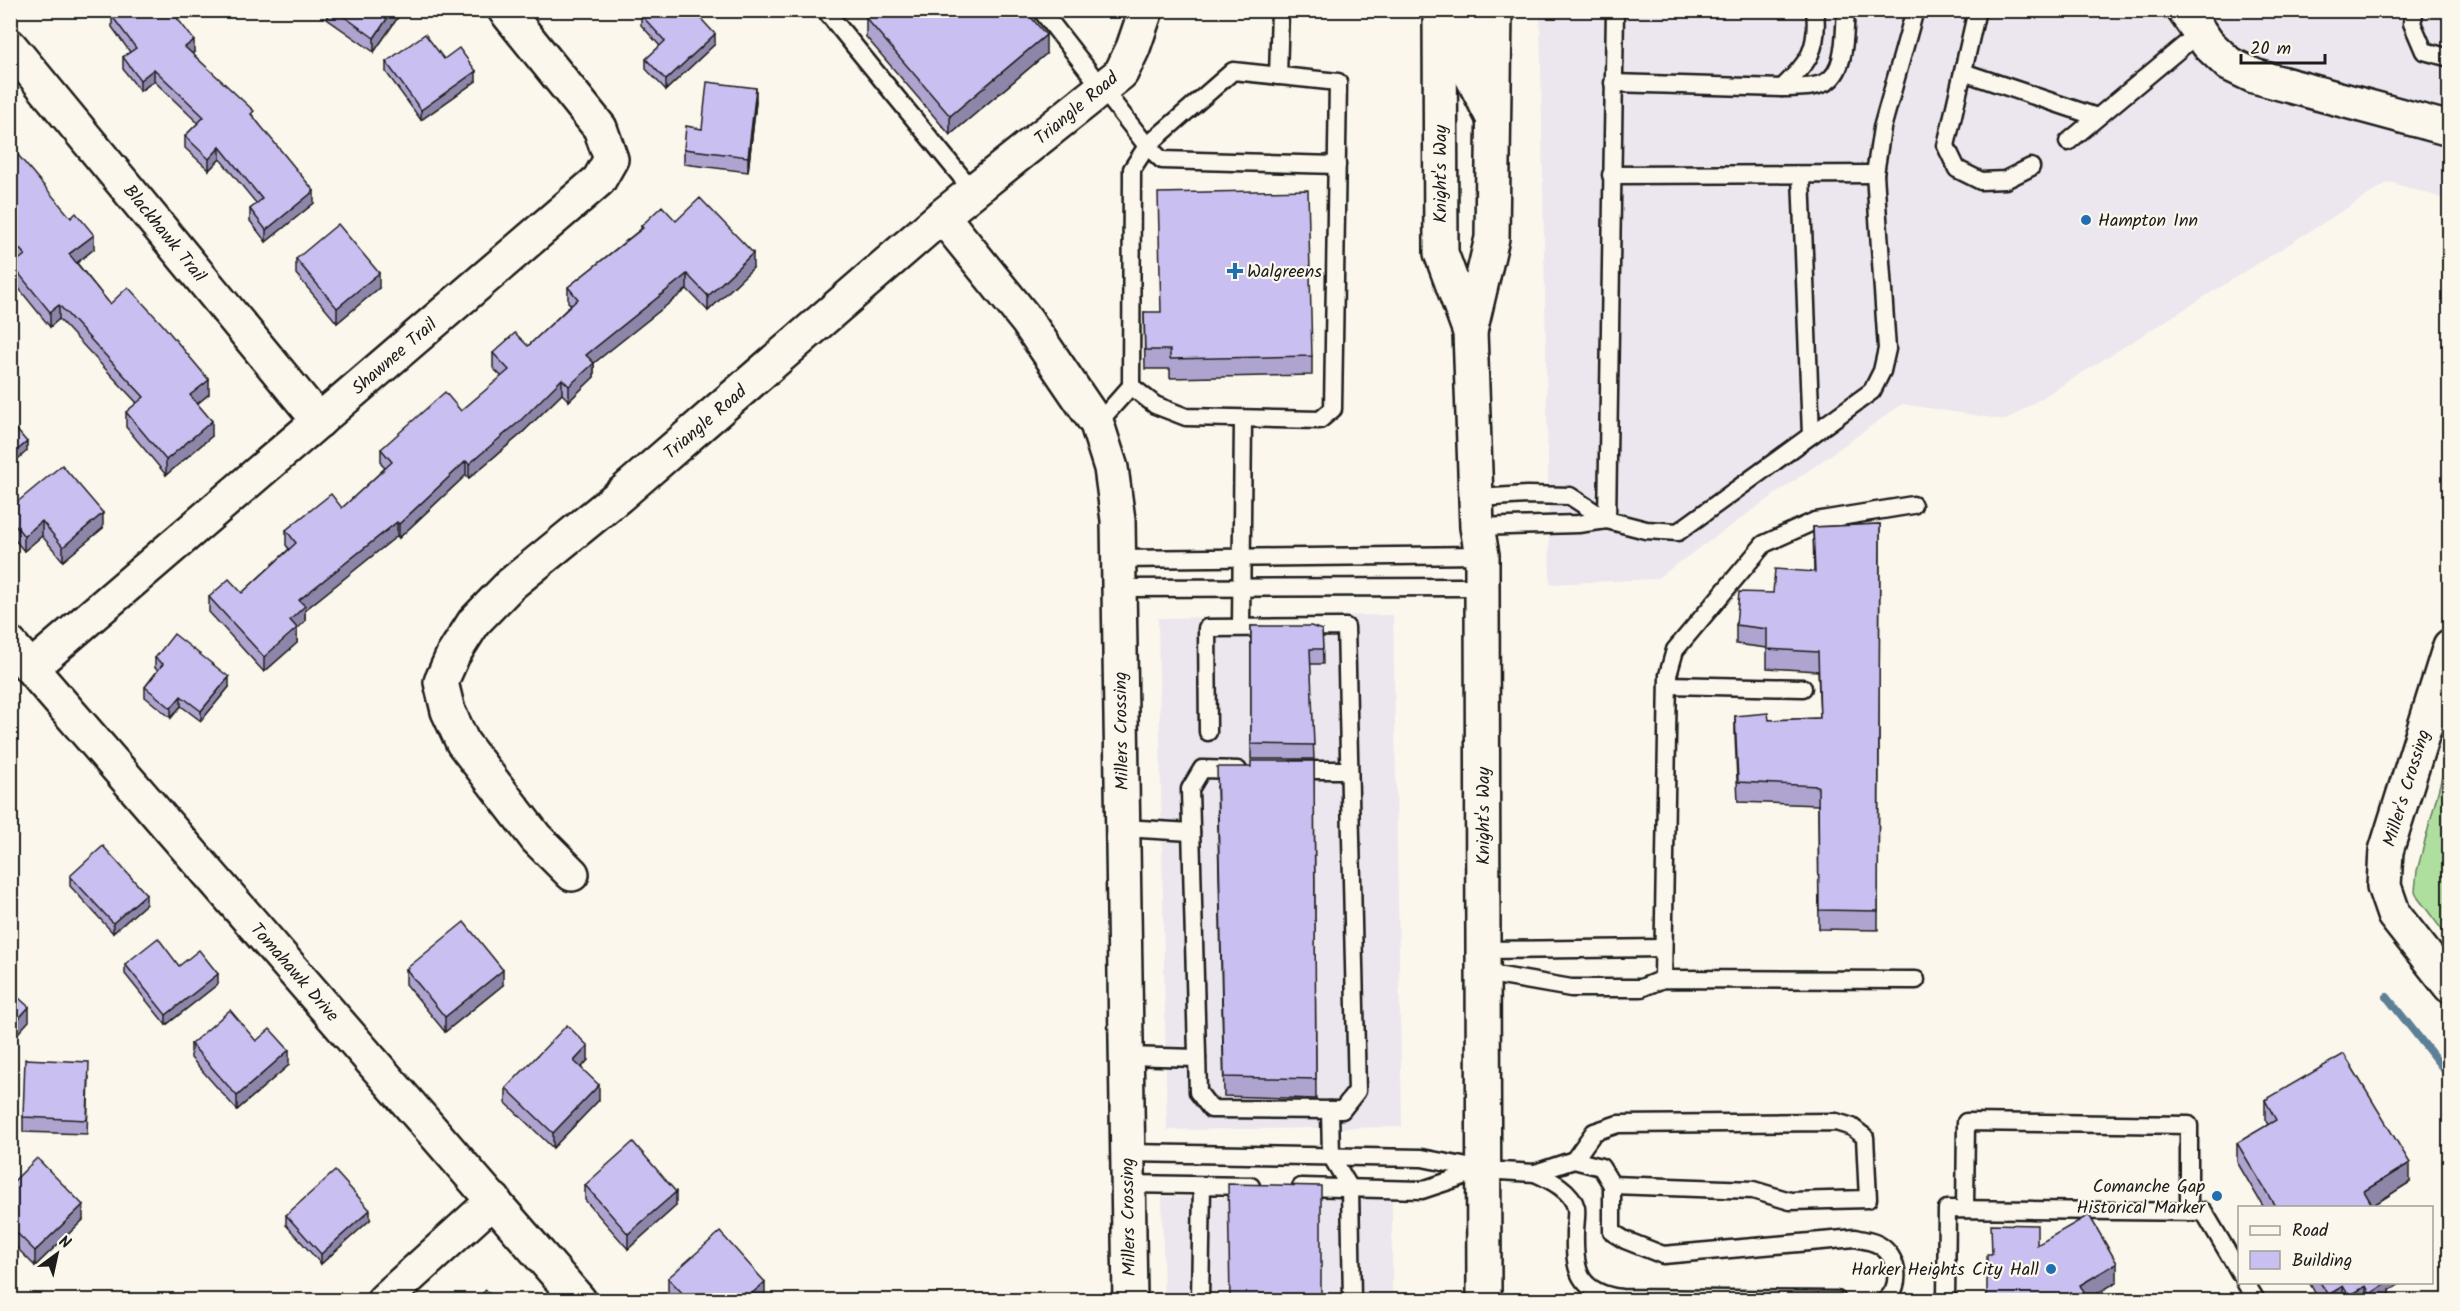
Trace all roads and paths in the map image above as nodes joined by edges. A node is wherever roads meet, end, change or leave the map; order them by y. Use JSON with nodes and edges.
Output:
{"nodes":[{"id":1,"x":505,"y":10,"type":"edge"},
{"id":2,"x":825,"y":10,"type":"edge"},
{"id":3,"x":1041,"y":10,"type":"edge"},
{"id":4,"x":1146,"y":10,"type":"edge"},
{"id":5,"x":1280,"y":10,"type":"edge"},
{"id":6,"x":1440,"y":10,"type":"edge"},
{"id":7,"x":1468,"y":10,"type":"edge"},
{"id":8,"x":1495,"y":10,"type":"edge"},
{"id":9,"x":1615,"y":10,"type":"edge"},
{"id":10,"x":1815,"y":10,"type":"edge"},
{"id":11,"x":1846,"y":10,"type":"edge"},
{"id":12,"x":1915,"y":10,"type":"edge"},
{"id":13,"x":1977,"y":10,"type":"edge"},
{"id":14,"x":2415,"y":10,"type":"edge"},
{"id":15,"x":2192,"y":21,"type":"edge"},
{"id":16,"x":10,"y":46,"type":"edge"},
{"id":17,"x":2450,"y":58,"type":"edge"},
{"id":18,"x":1963,"y":72,"type":"junction"},
{"id":19,"x":1278,"y":76,"type":"junction"},
{"id":20,"x":1613,"y":83,"type":"junction"},
{"id":21,"x":1103,"y":88,"type":"junction"},
{"id":22,"x":1782,"y":88,"type":"junction"},
{"id":23,"x":2097,"y":117,"type":"junction"},
{"id":24,"x":1494,"y":120,"type":"junction"},
{"id":25,"x":2450,"y":129,"type":"edge"},
{"id":26,"x":2068,"y":142,"type":"dead end"},
{"id":27,"x":1147,"y":146,"type":"junction"},
{"id":28,"x":1337,"y":165,"type":"junction"},
{"id":29,"x":2031,"y":167,"type":"dead end"},
{"id":30,"x":1875,"y":174,"type":"junction"},
{"id":31,"x":1611,"y":175,"type":"junction"},
{"id":32,"x":1801,"y":175,"type":"junction"},
{"id":33,"x":974,"y":191,"type":"junction"},
{"id":34,"x":942,"y":216,"type":"junction"},
{"id":35,"x":1470,"y":333,"type":"junction"},
{"id":36,"x":1131,"y":386,"type":"junction"},
{"id":37,"x":1243,"y":419,"type":"junction"},
{"id":38,"x":319,"y":421,"type":"junction"},
{"id":39,"x":1097,"y":424,"type":"junction"},
{"id":40,"x":1811,"y":435,"type":"junction"},
{"id":41,"x":1913,"y":505,"type":"dead end"},
{"id":42,"x":1607,"y":520,"type":"junction"},
{"id":43,"x":1479,"y":527,"type":"junction"},
{"id":44,"x":1242,"y":558,"type":"junction"},
{"id":45,"x":1119,"y":574,"type":"junction"},
{"id":46,"x":1482,"y":587,"type":"junction"},
{"id":47,"x":1242,"y":588,"type":"junction"},
{"id":48,"x":1241,"y":627,"type":"junction"},
{"id":49,"x":10,"y":644,"type":"edge"},
{"id":50,"x":2450,"y":646,"type":"edge"},
{"id":51,"x":31,"y":668,"type":"junction"},
{"id":52,"x":1668,"y":685,"type":"junction"},
{"id":53,"x":1803,"y":688,"type":"dead end"},
{"id":54,"x":1208,"y":732,"type":"dead end"},
{"id":55,"x":1259,"y":770,"type":"edge"},
{"id":56,"x":1281,"y":770,"type":"edge"},
{"id":57,"x":1349,"y":770,"type":"junction"},
{"id":58,"x":1123,"y":828,"type":"junction"},
{"id":59,"x":1191,"y":832,"type":"junction"},
{"id":60,"x":572,"y":874,"type":"dead end"},
{"id":61,"x":1663,"y":948,"type":"junction"},
{"id":62,"x":1484,"y":962,"type":"junction"},
{"id":63,"x":1663,"y":979,"type":"junction"},
{"id":64,"x":1916,"y":980,"type":"dead end"},
{"id":65,"x":2450,"y":986,"type":"edge"},
{"id":66,"x":1126,"y":1056,"type":"junction"},
{"id":67,"x":1197,"y":1058,"type":"junction"},
{"id":68,"x":1330,"y":1110,"type":"junction"},
{"id":69,"x":1331,"y":1156,"type":"junction"},
{"id":70,"x":1574,"y":1160,"type":"junction"},
{"id":71,"x":1128,"y":1169,"type":"junction"},
{"id":72,"x":1483,"y":1170,"type":"junction"},
{"id":73,"x":1535,"y":1173,"type":"junction"},
{"id":74,"x":1612,"y":1185,"type":"junction"},
{"id":75,"x":1202,"y":1186,"type":"junction"},
{"id":76,"x":1350,"y":1188,"type":"junction"},
{"id":77,"x":494,"y":1200,"type":"junction"},
{"id":78,"x":1965,"y":1209,"type":"junction"},
{"id":79,"x":2189,"y":1212,"type":"junction"},
{"id":80,"x":2238,"y":1270,"type":"edge"},
{"id":81,"x":2246,"y":1284,"type":"edge"},
{"id":82,"x":384,"y":1300,"type":"edge"},
{"id":83,"x":579,"y":1300,"type":"edge"},
{"id":84,"x":1130,"y":1300,"type":"edge"},
{"id":85,"x":1200,"y":1300,"type":"edge"},
{"id":86,"x":1352,"y":1300,"type":"edge"},
{"id":87,"x":1484,"y":1300,"type":"edge"},
{"id":88,"x":1837,"y":1300,"type":"edge"},
{"id":89,"x":1886,"y":1300,"type":"edge"},
{"id":90,"x":1946,"y":1300,"type":"edge"},
{"id":91,"x":2256,"y":1300,"type":"edge"}],
"edges":[{"from":1,"to":38,"type":"street","name":"Shawnee Trail"},
{"from":2,"to":33,"type":"lane"},
{"from":3,"to":21,"type":"lane"},
{"from":4,"to":21,"type":"street","name":"Triangle Road"},
{"from":5,"to":19,"type":"lane"},
{"from":6,"to":35,"type":"street","name":"Knight's Way"},
{"from":7,"to":24,"type":"street"},
{"from":8,"to":24,"type":"street","name":"Knight's Way"},
{"from":9,"to":20,"type":"lane"},
{"from":10,"to":22,"type":"lane"},
{"from":11,"to":22,"type":"lane"},
{"from":12,"to":30,"type":"lane"},
{"from":13,"to":18,"type":"lane"},
{"from":14,"to":17,"type":"lane"},
{"from":15,"to":23,"type":"lane"},
{"from":15,"to":25,"type":"street"},
{"from":16,"to":38,"type":"street","name":"Blackhawk Trail"},
{"from":18,"to":23,"type":"lane"},
{"from":18,"to":29,"type":"lane"},
{"from":19,"to":27,"type":"lane"},
{"from":19,"to":28,"type":"lane"},
{"from":20,"to":22,"type":"lane"},
{"from":20,"to":31,"type":"lane"},
{"from":21,"to":27,"type":"lane"},
{"from":21,"to":33,"type":"street","name":"Triangle Road"},
{"from":23,"to":26,"type":"lane"},
{"from":24,"to":35,"type":"street","name":"Knight's Way"},
{"from":27,"to":28,"type":"lane"},
{"from":27,"to":36,"type":"lane"},
{"from":28,"to":37,"type":"lane"},
{"from":30,"to":32,"type":"lane"},
{"from":30,"to":40,"type":"lane"},
{"from":31,"to":32,"type":"lane"},
{"from":31,"to":42,"type":"lane"},
{"from":32,"to":40,"type":"lane"},
{"from":33,"to":34,"type":"street","name":"Triangle Road"},
{"from":34,"to":39,"type":"street","name":"Millers Crossing"},
{"from":34,"to":60,"type":"street","name":"Triangle Road"},
{"from":35,"to":43,"type":"street","name":"Knight's Way"},
{"from":36,"to":37,"type":"lane"},
{"from":36,"to":39,"type":"lane"},
{"from":37,"to":44,"type":"lane"},
{"from":38,"to":51,"type":"street","name":"Shawnee Trail"},
{"from":39,"to":45,"type":"street","name":"Millers Crossing"},
{"from":40,"to":42,"type":"lane"},
{"from":41,"to":52,"type":"lane"},
{"from":42,"to":43,"type":"lane"},
{"from":42,"to":43,"type":"lane"},
{"from":43,"to":44,"type":"lane"},
{"from":43,"to":46,"type":"street","name":"Knight's Way"},
{"from":44,"to":45,"type":"lane"},
{"from":44,"to":47,"type":"lane"},
{"from":45,"to":47,"type":"lane"},
{"from":45,"to":58,"type":"street","name":"Millers Crossing"},
{"from":46,"to":47,"type":"lane"},
{"from":46,"to":62,"type":"street","name":"Knight's Way"},
{"from":47,"to":48,"type":"lane"},
{"from":48,"to":54,"type":"lane"},
{"from":48,"to":57,"type":"lane"},
{"from":49,"to":51,"type":"street","name":"Tomahawk Drive"},
{"from":50,"to":65,"type":"street","name":"Miller's Crossing"},
{"from":51,"to":77,"type":"street","name":"Tomahawk Drive"},
{"from":52,"to":53,"type":"lane"},
{"from":52,"to":61,"type":"lane"},
{"from":55,"to":59,"type":"lane"},
{"from":56,"to":57,"type":"lane"},
{"from":57,"to":68,"type":"lane"},
{"from":58,"to":59,"type":"lane"},
{"from":58,"to":66,"type":"street","name":"Millers Crossing"},
{"from":59,"to":67,"type":"lane"},
{"from":61,"to":62,"type":"lane"},
{"from":61,"to":63,"type":"lane"},
{"from":62,"to":63,"type":"lane"},
{"from":62,"to":72,"type":"street","name":"Knight's Way"},
{"from":63,"to":64,"type":"lane"},
{"from":66,"to":67,"type":"lane"},
{"from":66,"to":71,"type":"street","name":"Millers Crossing"},
{"from":67,"to":68,"type":"lane"},
{"from":68,"to":69,"type":"lane"},
{"from":69,"to":71,"type":"lane"},
{"from":69,"to":72,"type":"lane"},
{"from":69,"to":76,"type":"lane"},
{"from":70,"to":73,"type":"lane"},
{"from":70,"to":74,"type":"lane"},
{"from":70,"to":74,"type":"lane"},
{"from":71,"to":75,"type":"lane"},
{"from":71,"to":84,"type":"street","name":"Millers Crossing"},
{"from":72,"to":73,"type":"lane"},
{"from":72,"to":76,"type":"lane"},
{"from":72,"to":87,"type":"street","name":"Knight's Way"},
{"from":73,"to":88,"type":"lane"},
{"from":74,"to":89,"type":"lane"},
{"from":75,"to":76,"type":"lane"},
{"from":75,"to":85,"type":"lane"},
{"from":76,"to":86,"type":"lane"},
{"from":77,"to":82,"type":"street"},
{"from":77,"to":83,"type":"street","name":"Tomahawk Drive"},
{"from":78,"to":79,"type":"lane"},
{"from":78,"to":79,"type":"lane"},
{"from":78,"to":90,"type":"lane"},
{"from":79,"to":80,"type":"lane"},
{"from":81,"to":91,"type":"lane"}]}
